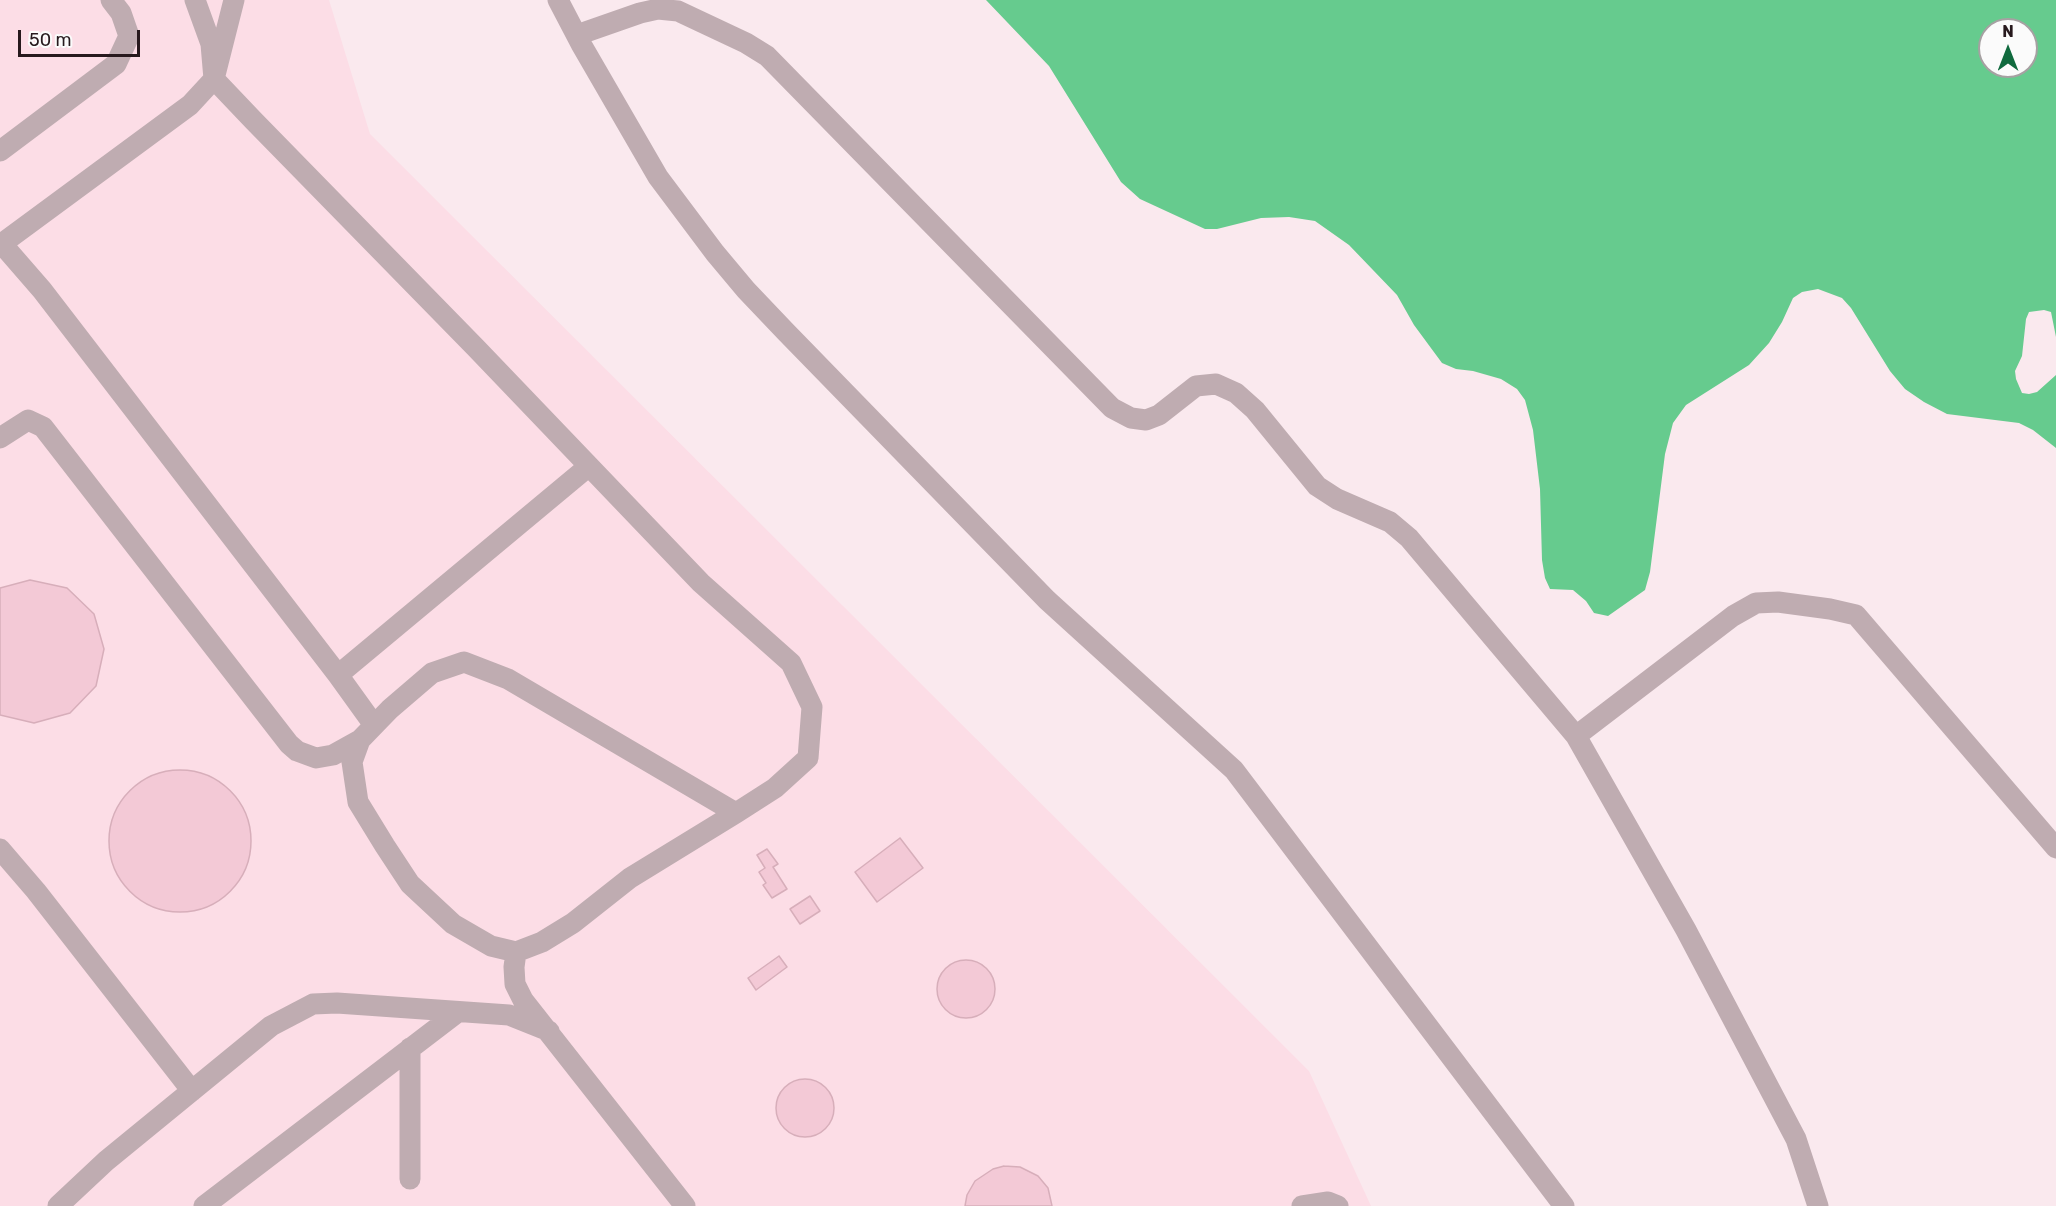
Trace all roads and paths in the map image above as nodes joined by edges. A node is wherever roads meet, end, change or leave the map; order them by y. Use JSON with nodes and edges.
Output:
{"nodes":[{"id":1,"x":111,"y":0,"type":"edge"},
{"id":2,"x":195,"y":0,"type":"edge"},
{"id":3,"x":234,"y":0,"type":"edge"},
{"id":4,"x":558,"y":0,"type":"edge"},
{"id":5,"x":577,"y":35,"type":"junction"},
{"id":6,"x":214,"y":79,"type":"junction"},
{"id":7,"x":0,"y":151,"type":"edge"},
{"id":8,"x":1,"y":244,"type":"edge"},
{"id":9,"x":0,"y":438,"type":"edge"},
{"id":10,"x":589,"y":466,"type":"junction"},
{"id":11,"x":338,"y":675,"type":"junction"},
{"id":12,"x":367,"y":733,"type":"junction"},
{"id":13,"x":1576,"y":736,"type":"junction"},
{"id":14,"x":736,"y":813,"type":"junction"},
{"id":15,"x":2056,"y":848,"type":"edge"},
{"id":16,"x":0,"y":849,"type":"edge"},
{"id":17,"x":516,"y":952,"type":"junction"},
{"id":18,"x":458,"y":1012,"type":"junction"},
{"id":19,"x":549,"y":1032,"type":"junction"},
{"id":20,"x":410,"y":1048,"type":"junction"},
{"id":21,"x":192,"y":1091,"type":"junction"},
{"id":22,"x":410,"y":1179,"type":"dead end"},
{"id":23,"x":58,"y":1206,"type":"edge"},
{"id":24,"x":204,"y":1206,"type":"edge"},
{"id":25,"x":685,"y":1206,"type":"edge"},
{"id":26,"x":1302,"y":1206,"type":"edge"},
{"id":27,"x":1338,"y":1206,"type":"edge"},
{"id":28,"x":1564,"y":1206,"type":"edge"},
{"id":29,"x":1818,"y":1206,"type":"edge"}],
"edges":[{"from":1,"to":7,"type":"street"},
{"from":2,"to":6,"type":"street"},
{"from":3,"to":6,"type":"street"},
{"from":4,"to":5,"type":"street"},
{"from":5,"to":13,"type":"street"},
{"from":5,"to":28,"type":"street"},
{"from":6,"to":8,"type":"street"},
{"from":6,"to":10,"type":"street"},
{"from":8,"to":11,"type":"street"},
{"from":9,"to":12,"type":"street"},
{"from":10,"to":11,"type":"street"},
{"from":10,"to":14,"type":"street"},
{"from":11,"to":12,"type":"street"},
{"from":12,"to":14,"type":"street"},
{"from":12,"to":17,"type":"street"},
{"from":13,"to":15,"type":"street"},
{"from":13,"to":29,"type":"street"},
{"from":14,"to":17,"type":"street"},
{"from":16,"to":21,"type":"street"},
{"from":17,"to":19,"type":"street"},
{"from":18,"to":19,"type":"street"},
{"from":18,"to":20,"type":"street"},
{"from":18,"to":21,"type":"street"},
{"from":19,"to":25,"type":"street"},
{"from":20,"to":22,"type":"street"},
{"from":20,"to":24,"type":"street"},
{"from":21,"to":23,"type":"street"},
{"from":26,"to":27,"type":"street"}]}
